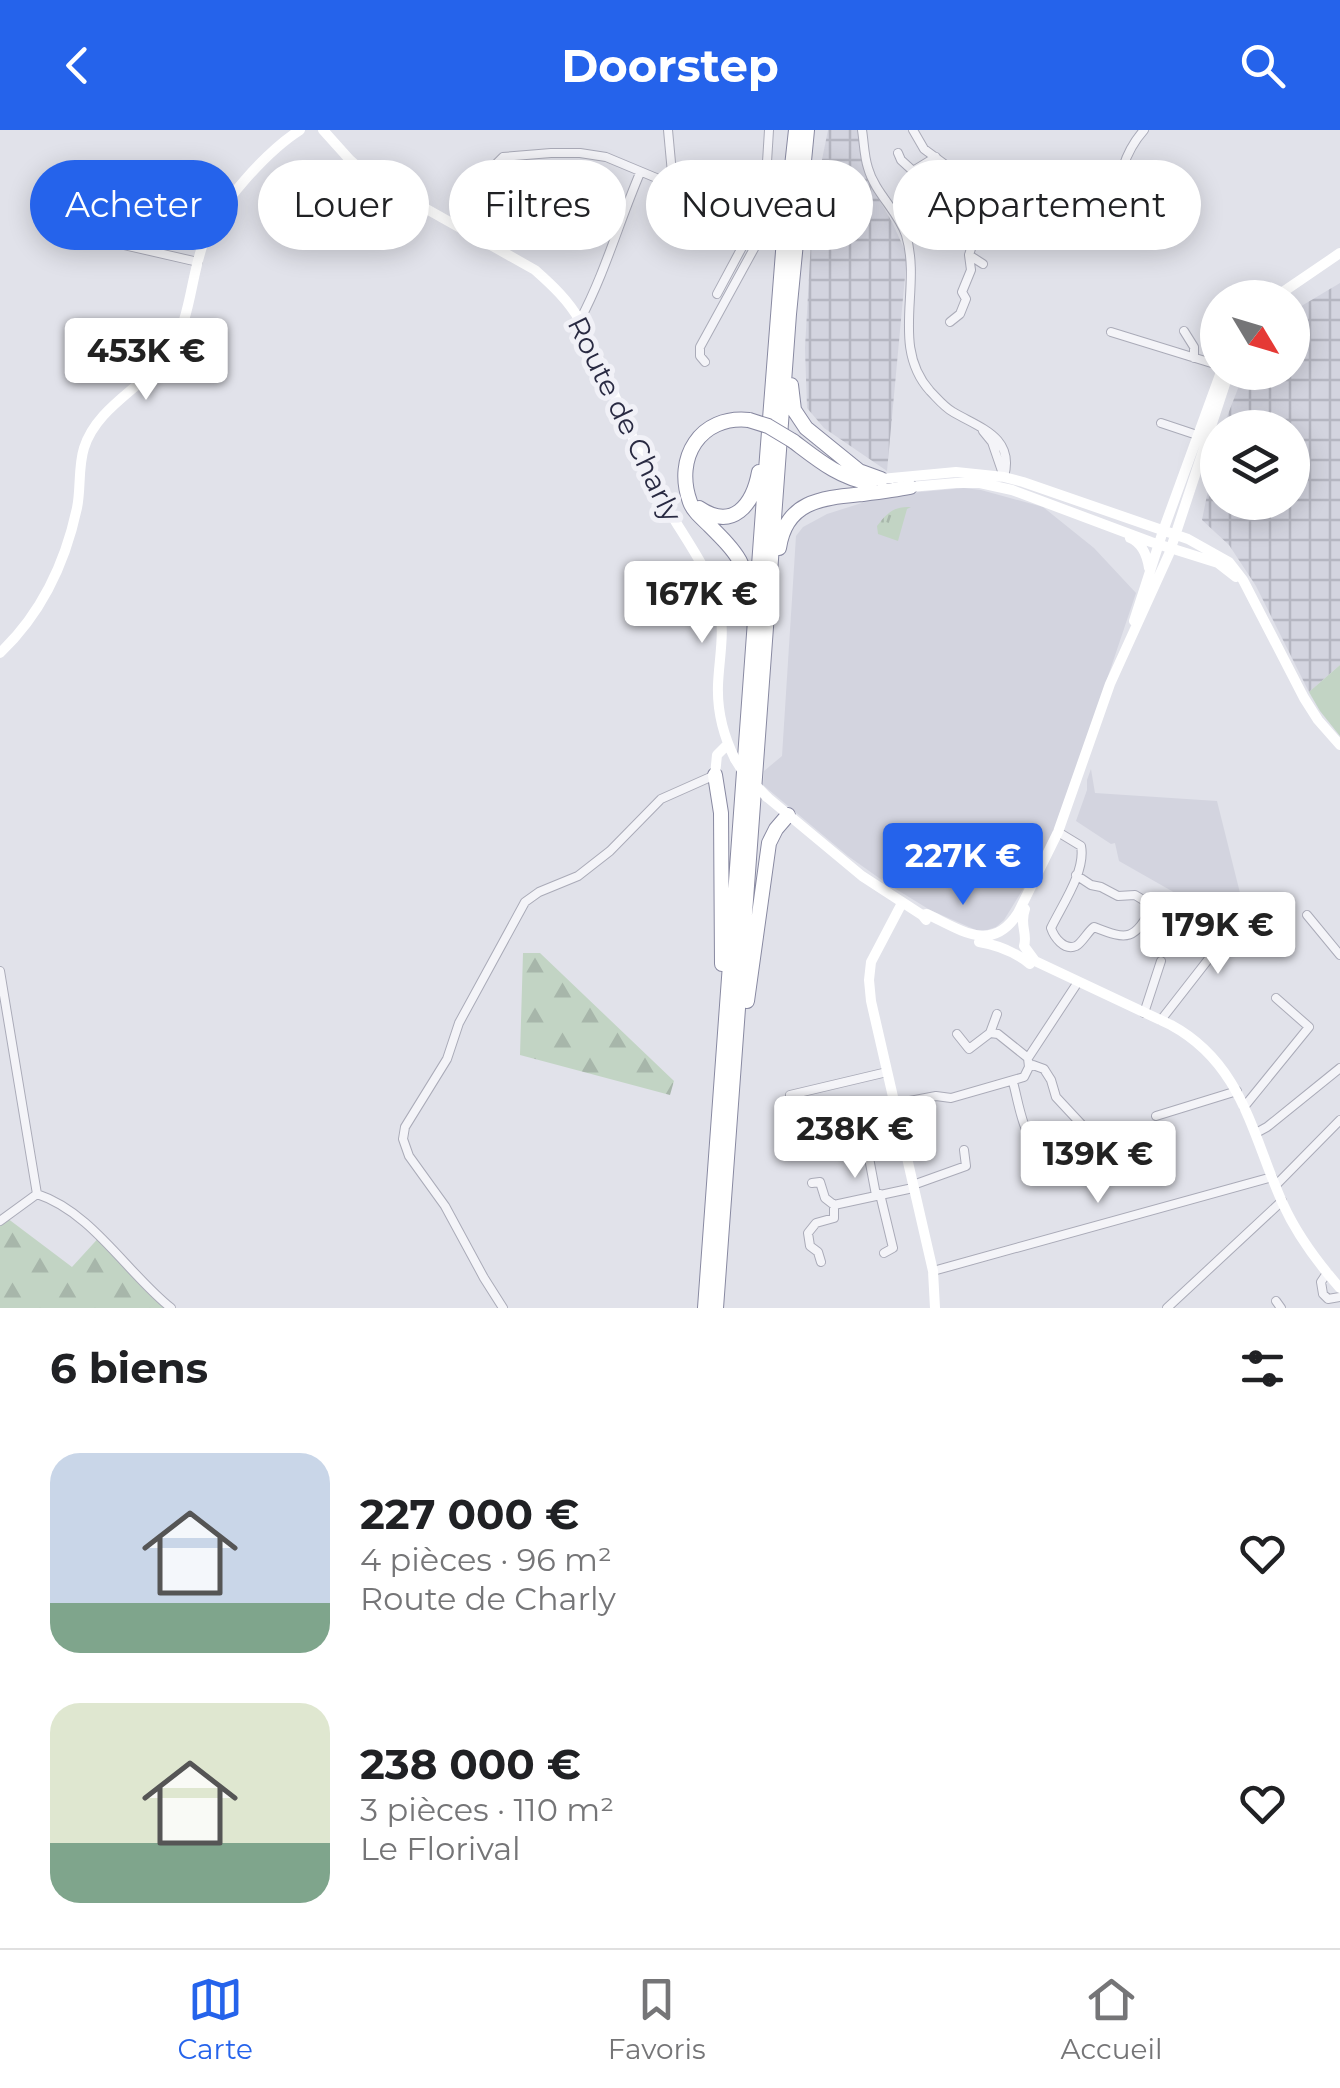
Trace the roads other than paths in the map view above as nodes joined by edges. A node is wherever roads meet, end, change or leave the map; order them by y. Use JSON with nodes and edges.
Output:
{"nodes":[{"id":1,"x":300,"y":130,"type":"edge"},
{"id":2,"x":323,"y":130,"type":"edge"},
{"id":3,"x":668,"y":130,"type":"edge"},
{"id":4,"x":769,"y":130,"type":"edge"},
{"id":5,"x":796,"y":130,"type":"edge"},
{"id":6,"x":807,"y":130,"type":"edge"},
{"id":7,"x":862,"y":130,"type":"edge"},
{"id":8,"x":913,"y":130,"type":"edge"},
{"id":9,"x":1144,"y":130,"type":"edge"},
{"id":10,"x":898,"y":153,"type":"dead end"},
{"id":11,"x":936,"y":158,"type":"junction"},
{"id":12,"x":500,"y":160,"type":"edge"},
{"id":13,"x":612,"y":160,"type":"edge"},
{"id":14,"x":671,"y":160,"type":"edge"},
{"id":15,"x":767,"y":160,"type":"edge"},
{"id":16,"x":901,"y":160,"type":"edge"},
{"id":17,"x":933,"y":160,"type":"edge"},
{"id":18,"x":939,"y":160,"type":"edge"},
{"id":19,"x":1126,"y":160,"type":"edge"},
{"id":20,"x":626,"y":166,"type":"edge"},
{"id":21,"x":640,"y":173,"type":"junction"},
{"id":22,"x":646,"y":175,"type":"edge"},
{"id":23,"x":893,"y":212,"type":"edge"},
{"id":24,"x":449,"y":221,"type":"edge"},
{"id":25,"x":146,"y":250,"type":"edge"},
{"id":26,"x":500,"y":250,"type":"edge"},
{"id":27,"x":745,"y":250,"type":"edge"},
{"id":28,"x":746,"y":250,"type":"edge"},
{"id":29,"x":909,"y":250,"type":"edge"},
{"id":30,"x":971,"y":250,"type":"edge"},
{"id":31,"x":1340,"y":253,"type":"edge"},
{"id":32,"x":969,"y":255,"type":"junction"},
{"id":33,"x":1340,"y":261,"type":"edge"},
{"id":34,"x":198,"y":262,"type":"junction"},
{"id":35,"x":983,"y":264,"type":"dead end"},
{"id":36,"x":1300,"y":280,"type":"edge"},
{"id":37,"x":1310,"y":282,"type":"edge"},
{"id":38,"x":717,"y":294,"type":"dead end"},
{"id":39,"x":789,"y":314,"type":"junction"},
{"id":40,"x":580,"y":320,"type":"junction"},
{"id":41,"x":950,"y":322,"type":"dead end"},
{"id":42,"x":1112,"y":332,"type":"dead end"},
{"id":43,"x":1184,"y":332,"type":"dead end"},
{"id":44,"x":1194,"y":358,"type":"junction"},
{"id":45,"x":1200,"y":360,"type":"edge"},
{"id":46,"x":706,"y":362,"type":"dead end"},
{"id":47,"x":771,"y":407,"type":"junction"},
{"id":48,"x":1161,"y":423,"type":"dead end"},
{"id":49,"x":977,"y":424,"type":"junction"},
{"id":50,"x":1200,"y":436,"type":"edge"},
{"id":51,"x":1200,"y":443,"type":"edge"},
{"id":52,"x":1200,"y":446,"type":"edge"},
{"id":53,"x":995,"y":452,"type":"junction"},
{"id":54,"x":1004,"y":477,"type":"junction"},
{"id":55,"x":980,"y":479,"type":"junction"},
{"id":56,"x":877,"y":482,"type":"junction"},
{"id":57,"x":1182,"y":482,"type":"junction"},
{"id":58,"x":910,"y":487,"type":"junction"},
{"id":59,"x":1038,"y":488,"type":"junction"},
{"id":60,"x":1012,"y":490,"type":"junction"},
{"id":61,"x":690,"y":496,"type":"junction"},
{"id":62,"x":1181,"y":501,"type":"junction"},
{"id":63,"x":1047,"y":502,"type":"junction"},
{"id":64,"x":1138,"y":523,"type":"junction"},
{"id":65,"x":1110,"y":525,"type":"junction"},
{"id":66,"x":1167,"y":540,"type":"junction"},
{"id":67,"x":1201,"y":552,"type":"junction"},
{"id":68,"x":1153,"y":578,"type":"junction"},
{"id":69,"x":766,"y":630,"type":"junction"},
{"id":70,"x":0,"y":653,"type":"edge"},
{"id":71,"x":752,"y":675,"type":"junction"},
{"id":72,"x":1340,"y":744,"type":"edge"},
{"id":73,"x":732,"y":753,"type":"junction"},
{"id":74,"x":715,"y":775,"type":"junction"},
{"id":75,"x":788,"y":815,"type":"junction"},
{"id":76,"x":1060,"y":834,"type":"junction"},
{"id":77,"x":1076,"y":875,"type":"junction"},
{"id":78,"x":902,"y":903,"type":"junction"},
{"id":79,"x":1153,"y":906,"type":"junction"},
{"id":80,"x":1246,"y":911,"type":"dead end"},
{"id":81,"x":1307,"y":914,"type":"dead end"},
{"id":82,"x":922,"y":916,"type":"junction"},
{"id":83,"x":1191,"y":928,"type":"dead end"},
{"id":84,"x":1004,"y":929,"type":"junction"},
{"id":85,"x":1022,"y":930,"type":"junction"},
{"id":86,"x":1000,"y":947,"type":"junction"},
{"id":87,"x":1020,"y":950,"type":"junction"},
{"id":88,"x":1340,"y":955,"type":"edge"},
{"id":89,"x":1162,"y":960,"type":"dead end"},
{"id":90,"x":0,"y":971,"type":"edge"},
{"id":91,"x":1078,"y":982,"type":"junction"},
{"id":92,"x":1276,"y":998,"type":"dead end"},
{"id":93,"x":1144,"y":1013,"type":"junction"},
{"id":94,"x":997,"y":1014,"type":"dead end"},
{"id":95,"x":1161,"y":1020,"type":"junction"},
{"id":96,"x":990,"y":1033,"type":"junction"},
{"id":97,"x":957,"y":1034,"type":"dead end"},
{"id":98,"x":735,"y":1049,"type":"junction"},
{"id":99,"x":1028,"y":1063,"type":"junction"},
{"id":100,"x":723,"y":1065,"type":"junction"},
{"id":101,"x":1340,"y":1068,"type":"edge"},
{"id":102,"x":887,"y":1072,"type":"junction"},
{"id":103,"x":1013,"y":1082,"type":"junction"},
{"id":104,"x":1236,"y":1091,"type":"junction"},
{"id":105,"x":790,"y":1095,"type":"dead end"},
{"id":106,"x":894,"y":1104,"type":"junction"},
{"id":107,"x":1244,"y":1106,"type":"junction"},
{"id":108,"x":1156,"y":1116,"type":"dead end"},
{"id":109,"x":1340,"y":1120,"type":"edge"},
{"id":110,"x":1256,"y":1132,"type":"junction"},
{"id":111,"x":866,"y":1142,"type":"dead end"},
{"id":112,"x":964,"y":1150,"type":"dead end"},
{"id":113,"x":1274,"y":1181,"type":"junction"},
{"id":114,"x":812,"y":1182,"type":"dead end"},
{"id":115,"x":913,"y":1186,"type":"junction"},
{"id":116,"x":37,"y":1194,"type":"junction"},
{"id":117,"x":878,"y":1195,"type":"junction"},
{"id":118,"x":1282,"y":1202,"type":"junction"},
{"id":119,"x":834,"y":1205,"type":"junction"},
{"id":120,"x":0,"y":1221,"type":"edge"},
{"id":121,"x":884,"y":1253,"type":"dead end"},
{"id":122,"x":820,"y":1262,"type":"dead end"},
{"id":123,"x":933,"y":1271,"type":"junction"},
{"id":124,"x":1327,"y":1273,"type":"junction"},
{"id":125,"x":1340,"y":1288,"type":"edge"},
{"id":126,"x":1340,"y":1296,"type":"edge"},
{"id":127,"x":1325,"y":1297,"type":"junction"},
{"id":128,"x":171,"y":1308,"type":"edge"},
{"id":129,"x":503,"y":1308,"type":"edge"},
{"id":130,"x":706,"y":1308,"type":"edge"},
{"id":131,"x":716,"y":1308,"type":"edge"},
{"id":132,"x":936,"y":1308,"type":"edge"},
{"id":133,"x":1167,"y":1308,"type":"edge"},
{"id":134,"x":1318,"y":1308,"type":"edge"}],
"edges":[{"from":1,"to":34,"type":"street"},
{"from":2,"to":24,"type":"street","name":"Route de Charly"},
{"from":3,"to":14,"type":"street"},
{"from":4,"to":15,"type":"street"},
{"from":5,"to":47,"type":"highway"},
{"from":6,"to":39,"type":"highway"},
{"from":7,"to":23,"type":"street"},
{"from":8,"to":11,"type":"street"},
{"from":9,"to":19,"type":"street"},
{"from":10,"to":16,"type":"street"},
{"from":11,"to":17,"type":"street"},
{"from":11,"to":18,"type":"street"},
{"from":12,"to":13,"type":"street"},
{"from":20,"to":21,"type":"street"},
{"from":21,"to":22,"type":"street"},
{"from":21,"to":40,"type":"street"},
{"from":25,"to":34,"type":"street"},
{"from":26,"to":40,"type":"street","name":"Route de Charly"},
{"from":27,"to":38,"type":"street"},
{"from":28,"to":46,"type":"street"},
{"from":29,"to":49,"type":"street"},
{"from":30,"to":32,"type":"street"},
{"from":31,"to":36,"type":"street"},
{"from":32,"to":35,"type":"street"},
{"from":32,"to":41,"type":"street"},
{"from":33,"to":37,"type":"street"},
{"from":34,"to":70,"type":"street"},
{"from":39,"to":56,"type":"highway"},
{"from":39,"to":69,"type":"highway"},
{"from":40,"to":73,"type":"street","name":"Route de Charly"},
{"from":42,"to":44,"type":"street"},
{"from":43,"to":44,"type":"street"},
{"from":44,"to":45,"type":"street"},
{"from":47,"to":61,"type":"highway"},
{"from":47,"to":71,"type":"highway"},
{"from":48,"to":50,"type":"street"},
{"from":49,"to":53,"type":"street"},
{"from":49,"to":54,"type":"street"},
{"from":51,"to":57,"type":"street"},
{"from":52,"to":62,"type":"street"},
{"from":53,"to":54,"type":"street"},
{"from":53,"to":55,"type":"street"},
{"from":54,"to":55,"type":"street"},
{"from":54,"to":59,"type":"street"},
{"from":54,"to":60,"type":"street"},
{"from":55,"to":56,"type":"street"},
{"from":55,"to":58,"type":"street"},
{"from":55,"to":60,"type":"street"},
{"from":56,"to":58,"type":"highway"},
{"from":56,"to":61,"type":"highway","bridge":true},
{"from":57,"to":62,"type":"street"},
{"from":57,"to":66,"type":"street"},
{"from":58,"to":69,"type":"highway"},
{"from":59,"to":63,"type":"street"},
{"from":59,"to":64,"type":"street"},
{"from":60,"to":63,"type":"street"},
{"from":61,"to":71,"type":"highway"},
{"from":62,"to":64,"type":"street"},
{"from":62,"to":66,"type":"street"},
{"from":62,"to":67,"type":"street"},
{"from":63,"to":65,"type":"street"},
{"from":64,"to":66,"type":"street"},
{"from":65,"to":66,"type":"street"},
{"from":65,"to":68,"type":"street"},
{"from":66,"to":67,"type":"street"},
{"from":66,"to":68,"type":"street"},
{"from":67,"to":68,"type":"street"},
{"from":67,"to":72,"type":"street"},
{"from":68,"to":76,"type":"street"},
{"from":69,"to":98,"type":"highway"},
{"from":71,"to":100,"type":"highway"},
{"from":73,"to":74,"type":"street"},
{"from":73,"to":75,"type":"street","name":"Route de Charly","bridge":true},
{"from":74,"to":100,"type":"highway"},
{"from":74,"to":129,"type":"street"},
{"from":75,"to":78,"type":"street","name":"Route de Charly"},
{"from":75,"to":98,"type":"highway"},
{"from":76,"to":77,"type":"street"},
{"from":76,"to":84,"type":"street"},
{"from":76,"to":85,"type":"street"},
{"from":77,"to":79,"type":"street"},
{"from":77,"to":79,"type":"street"},
{"from":78,"to":82,"type":"street","name":"Route de Charly"},
{"from":78,"to":102,"type":"street"},
{"from":79,"to":83,"type":"street"},
{"from":80,"to":95,"type":"street"},
{"from":81,"to":88,"type":"street"},
{"from":82,"to":84,"type":"street","name":"Route de Charly"},
{"from":82,"to":86,"type":"street","name":"Route de Charly"},
{"from":84,"to":85,"type":"street"},
{"from":84,"to":86,"type":"street"},
{"from":85,"to":87,"type":"street"},
{"from":86,"to":87,"type":"street"},
{"from":87,"to":91,"type":"street"},
{"from":89,"to":93,"type":"street"},
{"from":90,"to":116,"type":"street"},
{"from":91,"to":93,"type":"street"},
{"from":91,"to":99,"type":"street"},
{"from":92,"to":107,"type":"street"},
{"from":93,"to":95,"type":"street"},
{"from":94,"to":96,"type":"street"},
{"from":95,"to":104,"type":"street"},
{"from":96,"to":97,"type":"street"},
{"from":96,"to":99,"type":"street"},
{"from":98,"to":131,"type":"highway"},
{"from":99,"to":103,"type":"street"},
{"from":99,"to":103,"type":"street"},
{"from":100,"to":130,"type":"highway"},
{"from":101,"to":110,"type":"street"},
{"from":102,"to":105,"type":"street"},
{"from":102,"to":106,"type":"street"},
{"from":103,"to":106,"type":"street"},
{"from":104,"to":107,"type":"street"},
{"from":104,"to":108,"type":"street"},
{"from":106,"to":115,"type":"street"},
{"from":107,"to":110,"type":"street"},
{"from":109,"to":113,"type":"street"},
{"from":110,"to":113,"type":"street"},
{"from":111,"to":117,"type":"street"},
{"from":112,"to":115,"type":"street"},
{"from":113,"to":118,"type":"street"},
{"from":113,"to":123,"type":"street"},
{"from":114,"to":119,"type":"street"},
{"from":115,"to":117,"type":"street"},
{"from":115,"to":123,"type":"street"},
{"from":116,"to":120,"type":"street"},
{"from":116,"to":128,"type":"street"},
{"from":117,"to":119,"type":"street"},
{"from":117,"to":121,"type":"street"},
{"from":118,"to":124,"type":"street"},
{"from":118,"to":133,"type":"street"},
{"from":119,"to":122,"type":"street"},
{"from":123,"to":132,"type":"street"},
{"from":124,"to":125,"type":"street"},
{"from":124,"to":127,"type":"street"},
{"from":126,"to":127,"type":"street"},
{"from":127,"to":134,"type":"street"}]}
